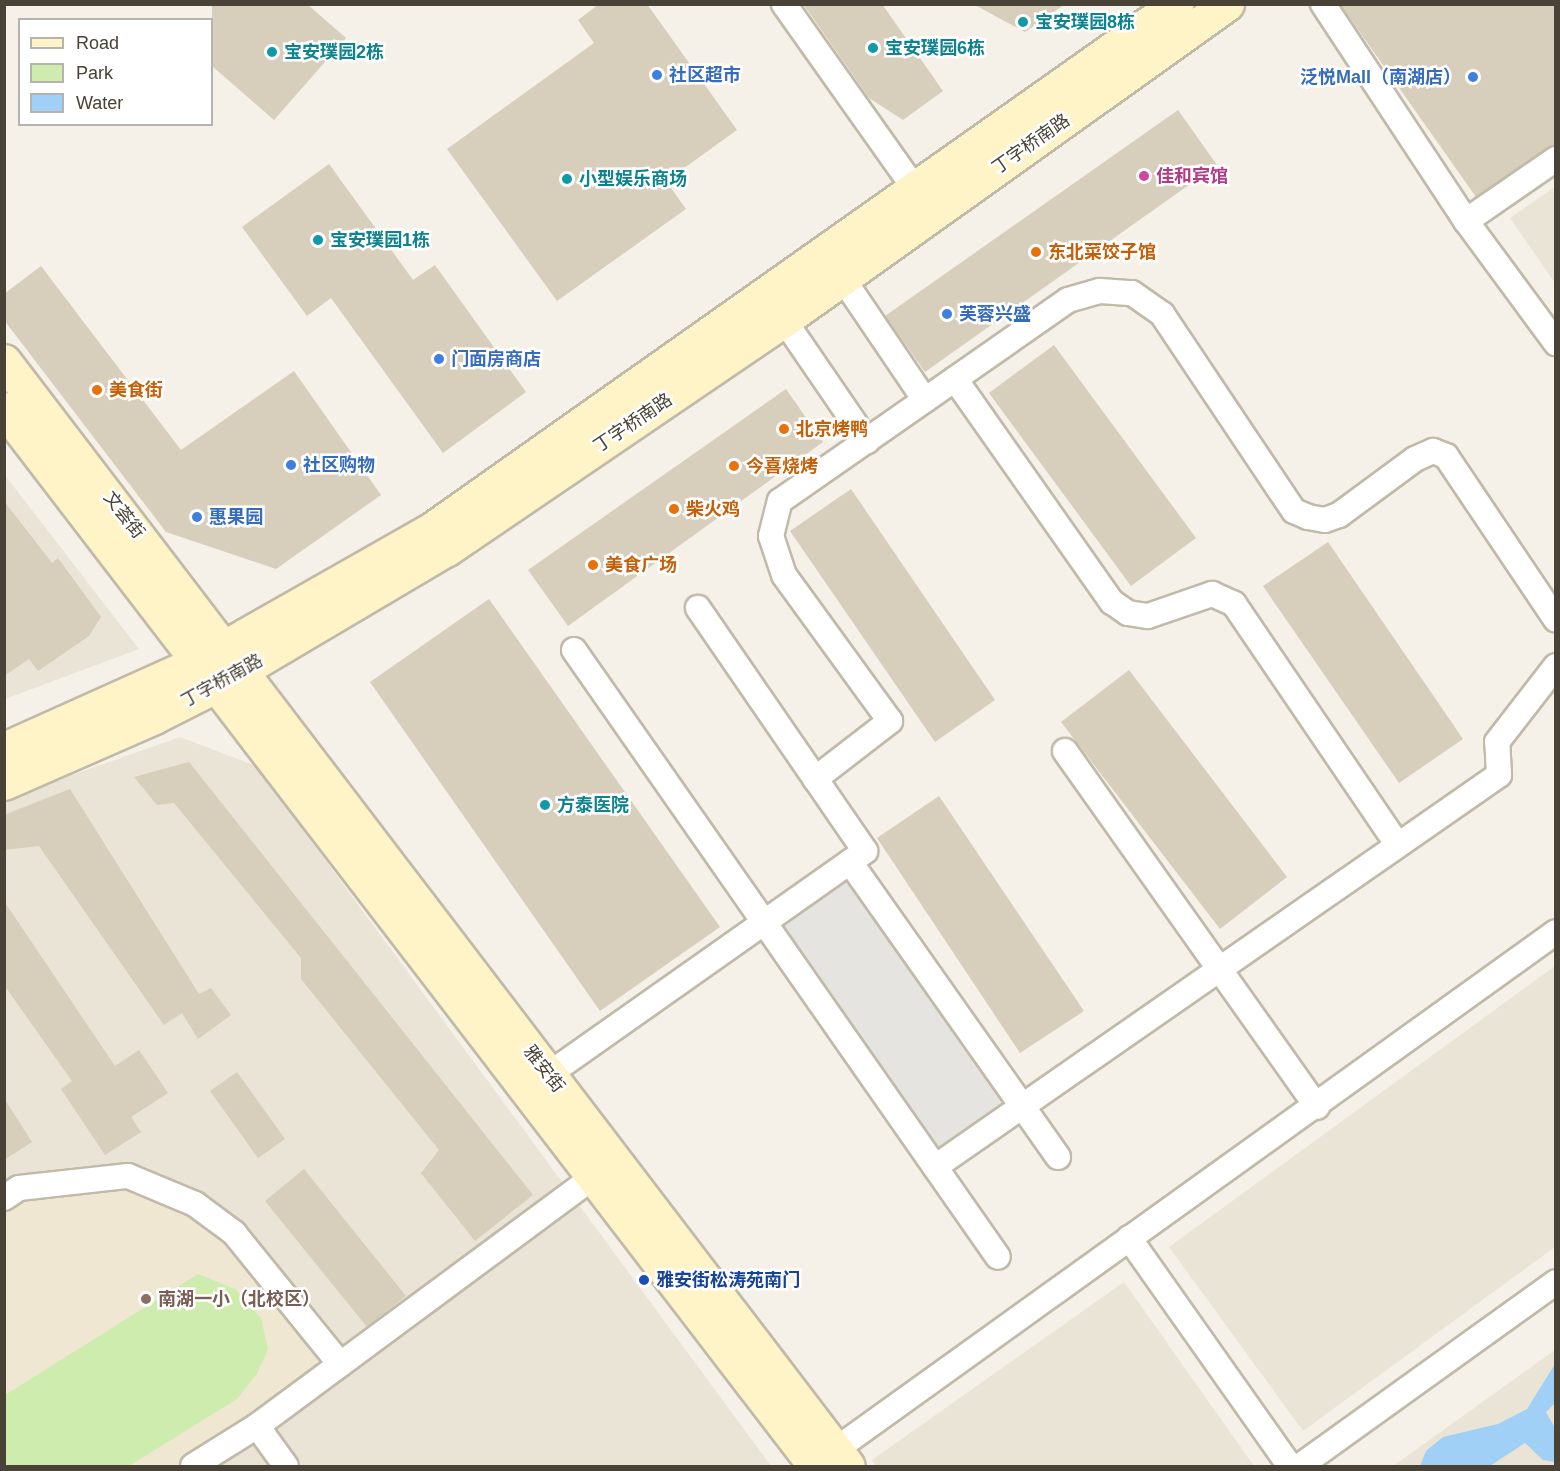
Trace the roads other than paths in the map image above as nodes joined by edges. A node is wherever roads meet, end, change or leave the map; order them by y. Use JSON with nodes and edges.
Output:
{"nodes":[{"id":1,"x":784,"y":4,"type":"edge"},
{"id":2,"x":1176,"y":4,"type":"edge"},
{"id":3,"x":1227,"y":4,"type":"edge"},
{"id":4,"x":1323,"y":4,"type":"edge"},
{"id":5,"x":1556,"y":159,"type":"edge"},
{"id":6,"x":924,"y":202,"type":"junction"},
{"id":7,"x":1466,"y":220,"type":"junction"},
{"id":8,"x":843,"y":279,"type":"junction"},
{"id":9,"x":784,"y":320,"type":"junction"},
{"id":10,"x":1556,"y":343,"type":"edge"},
{"id":11,"x":4,"y":361,"type":"edge"},
{"id":12,"x":955,"y":379,"type":"junction"},
{"id":13,"x":925,"y":400,"type":"junction"},
{"id":14,"x":4,"y":409,"type":"edge"},
{"id":15,"x":867,"y":441,"type":"junction"},
{"id":16,"x":698,"y":608,"type":"dead end"},
{"id":17,"x":1556,"y":620,"type":"edge"},
{"id":18,"x":574,"y":650,"type":"dead end"},
{"id":19,"x":221,"y":666,"type":"junction"},
{"id":20,"x":1556,"y":666,"type":"edge"},
{"id":21,"x":4,"y":748,"type":"edge"},
{"id":22,"x":1065,"y":751,"type":"dead end"},
{"id":23,"x":815,"y":778,"type":"junction"},
{"id":24,"x":4,"y":783,"type":"edge"},
{"id":25,"x":1397,"y":844,"type":"junction"},
{"id":26,"x":850,"y":862,"type":"junction"},
{"id":27,"x":764,"y":922,"type":"junction"},
{"id":28,"x":1556,"y":932,"type":"edge"},
{"id":29,"x":1219,"y":969,"type":"junction"},
{"id":30,"x":538,"y":1082,"type":"junction"},
{"id":31,"x":1022,"y":1107,"type":"junction"},
{"id":32,"x":1317,"y":1107,"type":"junction"},
{"id":33,"x":1058,"y":1157,"type":"dead end"},
{"id":34,"x":935,"y":1167,"type":"junction"},
{"id":35,"x":595,"y":1176,"type":"junction"},
{"id":36,"x":4,"y":1198,"type":"edge"},
{"id":37,"x":1129,"y":1238,"type":"junction"},
{"id":38,"x":998,"y":1257,"type":"dead end"},
{"id":39,"x":1556,"y":1282,"type":"edge"},
{"id":40,"x":340,"y":1364,"type":"junction"},
{"id":41,"x":257,"y":1426,"type":"junction"},
{"id":42,"x":828,"y":1462,"type":"edge"},
{"id":43,"x":193,"y":1467,"type":"edge"},
{"id":44,"x":286,"y":1467,"type":"edge"},
{"id":45,"x":1290,"y":1467,"type":"edge"},
{"id":46,"x":1300,"y":1467,"type":"edge"}],
"edges":[{"from":1,"to":6,"type":"street"},
{"from":2,"to":6,"type":"main road","name":"丁字桥南路"},
{"from":3,"to":6,"type":"main road","name":"丁字桥南路"},
{"from":4,"to":7,"type":"street"},
{"from":5,"to":7,"type":"street"},
{"from":6,"to":8,"type":"main road","name":"丁字桥南路"},
{"from":6,"to":19,"type":"main road","name":"丁字桥南路"},
{"from":7,"to":10,"type":"street"},
{"from":8,"to":9,"type":"main road","name":"丁字桥南路"},
{"from":8,"to":13,"type":"street"},
{"from":9,"to":15,"type":"street"},
{"from":9,"to":19,"type":"main road","name":"丁字桥南路"},
{"from":11,"to":19,"type":"main road","name":"文荟街"},
{"from":12,"to":13,"type":"street"},
{"from":12,"to":17,"type":"street"},
{"from":12,"to":25,"type":"street"},
{"from":13,"to":15,"type":"street"},
{"from":14,"to":19,"type":"main road","name":"文荟街"},
{"from":15,"to":23,"type":"street"},
{"from":16,"to":23,"type":"street"},
{"from":18,"to":27,"type":"street"},
{"from":19,"to":21,"type":"main road","name":"丁字桥南路"},
{"from":19,"to":24,"type":"main road","name":"丁字桥南路"},
{"from":19,"to":30,"type":"main road","name":"雅安街"},
{"from":20,"to":25,"type":"street"},
{"from":22,"to":29,"type":"street"},
{"from":23,"to":26,"type":"street"},
{"from":25,"to":29,"type":"street"},
{"from":26,"to":27,"type":"street"},
{"from":26,"to":31,"type":"street"},
{"from":27,"to":30,"type":"street"},
{"from":27,"to":34,"type":"street"},
{"from":28,"to":32,"type":"street"},
{"from":29,"to":31,"type":"street"},
{"from":29,"to":32,"type":"street"},
{"from":30,"to":35,"type":"main road","name":"雅安街"},
{"from":30,"to":42,"type":"main road","name":"雅安街"},
{"from":31,"to":33,"type":"street"},
{"from":31,"to":34,"type":"street"},
{"from":32,"to":37,"type":"street"},
{"from":34,"to":38,"type":"street"},
{"from":35,"to":40,"type":"street"},
{"from":35,"to":42,"type":"main road","name":"雅安街"},
{"from":36,"to":40,"type":"street"},
{"from":37,"to":42,"type":"street"},
{"from":37,"to":45,"type":"street"},
{"from":39,"to":46,"type":"street"},
{"from":40,"to":41,"type":"street"},
{"from":41,"to":43,"type":"street"},
{"from":41,"to":44,"type":"street"}]}
